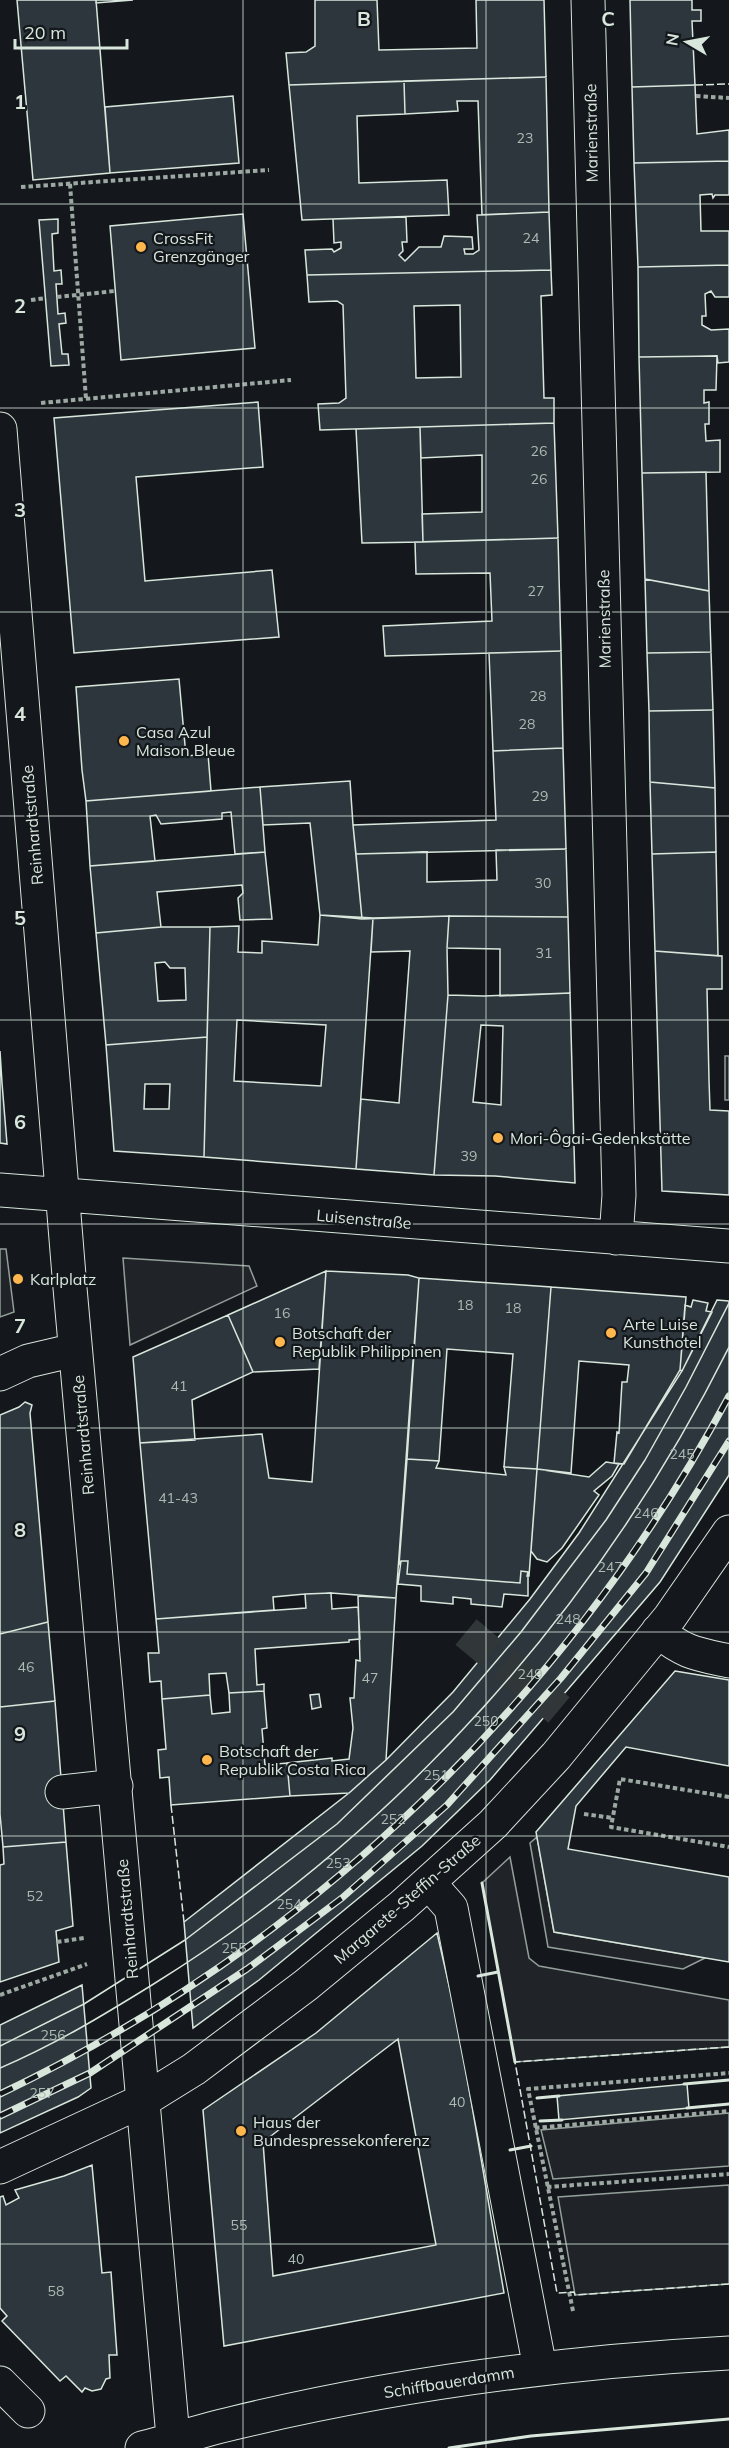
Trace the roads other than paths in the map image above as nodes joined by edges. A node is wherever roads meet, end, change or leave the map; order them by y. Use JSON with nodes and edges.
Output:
{"nodes":[{"id":1,"x":588,"y":0,"type":"edge"},
{"id":2,"x":0,"y":429,"type":"edge"},
{"id":3,"x":0,"y":1190,"type":"edge"},
{"id":4,"x":62,"y":1194,"type":"junction"},
{"id":5,"x":616,"y":1238,"type":"junction"},
{"id":6,"x":729,"y":1246,"type":"edge"},
{"id":7,"x":75,"y":1350,"type":"junction"},
{"id":8,"x":0,"y":1374,"type":"edge"},
{"id":9,"x":729,"y":1532,"type":"edge"},
{"id":10,"x":658,"y":1631,"type":"junction"},
{"id":11,"x":729,"y":1661,"type":"edge"},
{"id":12,"x":117,"y":1797,"type":"junction"},
{"id":13,"x":63,"y":1803,"type":"dead end"},
{"id":14,"x":429,"y":1883,"type":"junction"},
{"id":15,"x":144,"y":2100,"type":"junction"},
{"id":16,"x":0,"y":2167,"type":"edge"},
{"id":17,"x":729,"y":2353,"type":"edge"},
{"id":18,"x":540,"y":2368,"type":"junction"},
{"id":19,"x":0,"y":2383,"type":"edge"},
{"id":20,"x":28,"y":2411,"type":"dead end"},
{"id":21,"x":174,"y":2444,"type":"edge"},
{"id":22,"x":142,"y":2448,"type":"edge"}],
"edges":[{"from":1,"to":5,"type":"street","name":"Marienstraße"},
{"from":2,"to":4,"type":"street","name":"Reinhardtstraße"},
{"from":3,"to":4,"type":"street","name":"Luisenstraße"},
{"from":4,"to":5,"type":"street","name":"Luisenstraße"},
{"from":4,"to":7,"type":"street","name":"Reinhardtstraße"},
{"from":5,"to":6,"type":"street","name":"Luisenstraße"},
{"from":7,"to":8,"type":"street"},
{"from":7,"to":12,"type":"street","name":"Reinhardtstraße"},
{"from":9,"to":10,"type":"street","name":"Margarete-Steffin-Straße"},
{"from":10,"to":11,"type":"street"},
{"from":10,"to":14,"type":"street","name":"Margarete-Steffin-Straße"},
{"from":12,"to":13,"type":"street"},
{"from":12,"to":15,"type":"street","name":"Reinhardtstraße"},
{"from":14,"to":15,"type":"street","name":"Margarete-Steffin-Straße"},
{"from":14,"to":18,"type":"street"},
{"from":15,"to":16,"type":"street","name":"Margarete-Steffin-Straße"},
{"from":15,"to":21,"type":"street","name":"Reinhardtstraße"},
{"from":17,"to":18,"type":"street","name":"Schiffbauerdamm"},
{"from":18,"to":21,"type":"street","name":"Schiffbauerdamm"},
{"from":19,"to":20,"type":"street"},
{"from":21,"to":22,"type":"street","name":"Schiffbauerdamm"}]}
